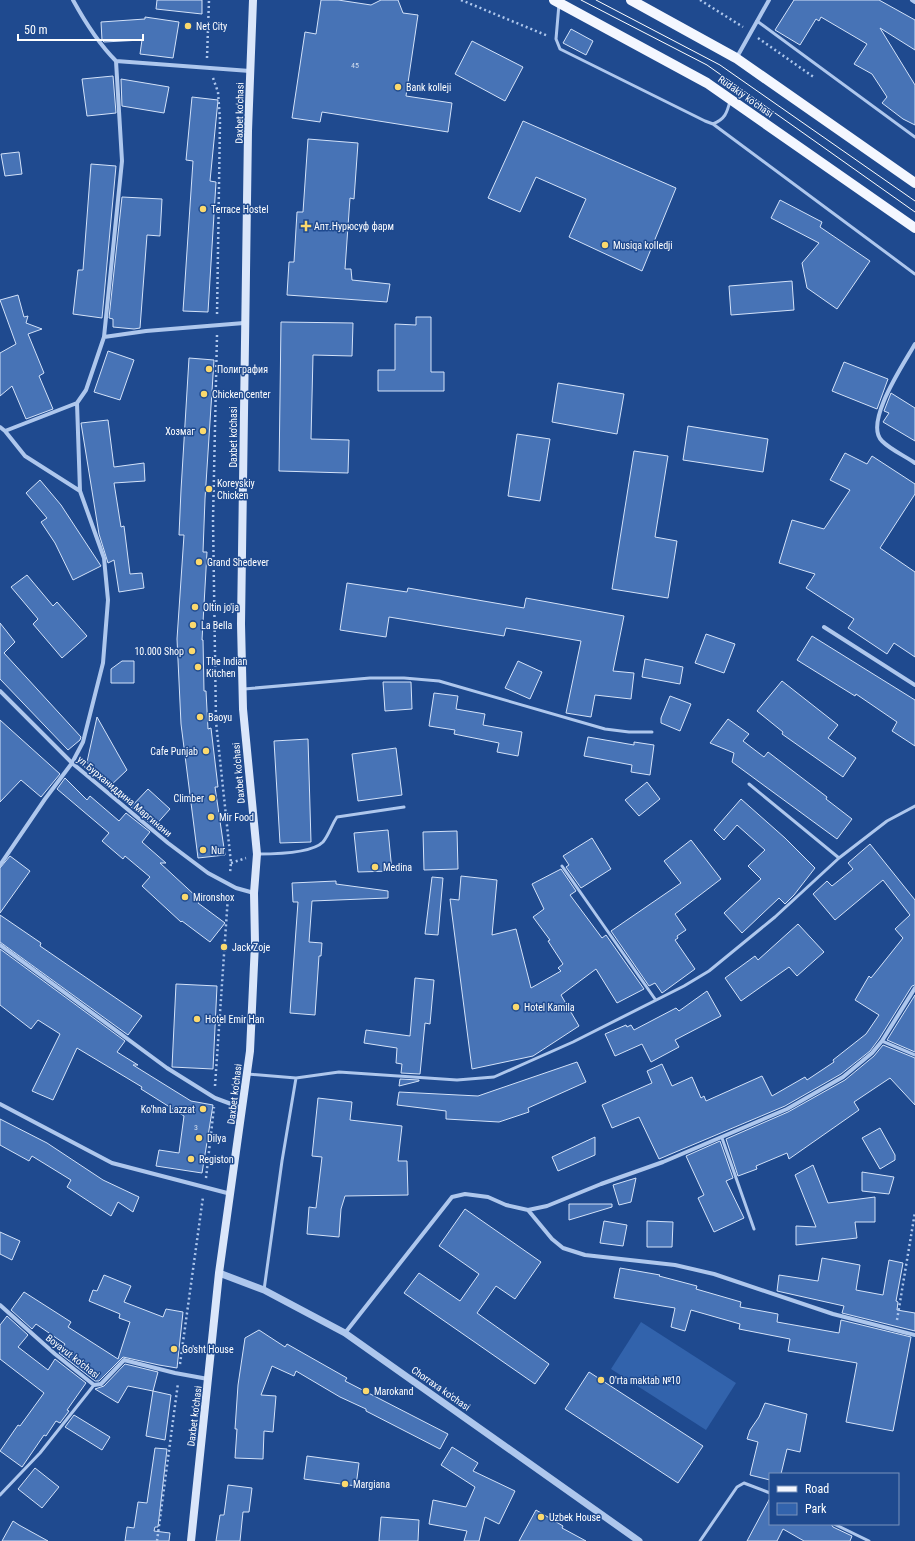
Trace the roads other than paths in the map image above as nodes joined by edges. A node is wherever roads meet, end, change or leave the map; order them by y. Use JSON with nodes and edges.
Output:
{"nodes":[{"id":1,"x":73,"y":0,"type":"edge"},
{"id":2,"x":253,"y":0,"type":"edge"},
{"id":3,"x":631,"y":0,"type":"edge"},
{"id":4,"x":769,"y":0,"type":"edge"},
{"id":5,"x":912,"y":0,"type":"edge"},
{"id":6,"x":557,"y":1,"type":"edge"},
{"id":7,"x":915,"y":2,"type":"edge"},
{"id":8,"x":757,"y":21,"type":"junction"},
{"id":9,"x":736,"y":58,"type":"junction"},
{"id":10,"x":116,"y":61,"type":"junction"},
{"id":11,"x":250,"y":71,"type":"junction"},
{"id":12,"x":730,"y":99,"type":"junction"},
{"id":13,"x":713,"y":124,"type":"junction"},
{"id":14,"x":915,"y":137,"type":"edge"},
{"id":15,"x":915,"y":183,"type":"edge"},
{"id":16,"x":915,"y":228,"type":"edge"},
{"id":17,"x":915,"y":274,"type":"edge"},
{"id":18,"x":244,"y":323,"type":"junction"},
{"id":19,"x":104,"y":337,"type":"junction"},
{"id":20,"x":915,"y":344,"type":"edge"},
{"id":21,"x":77,"y":404,"type":"junction"},
{"id":22,"x":0,"y":428,"type":"edge"},
{"id":23,"x":5,"y":431,"type":"junction"},
{"id":24,"x":915,"y":463,"type":"edge"},
{"id":25,"x":80,"y":491,"type":"junction"},
{"id":26,"x":824,"y":627,"type":"dead end"},
{"id":27,"x":915,"y":685,"type":"edge"},
{"id":28,"x":242,"y":689,"type":"junction"},
{"id":29,"x":0,"y":691,"type":"edge"},
{"id":30,"x":652,"y":732,"type":"dead end"},
{"id":31,"x":72,"y":763,"type":"junction"},
{"id":32,"x":749,"y":784,"type":"dead end"},
{"id":33,"x":915,"y":806,"type":"edge"},
{"id":34,"x":404,"y":807,"type":"dead end"},
{"id":35,"x":257,"y":854,"type":"junction"},
{"id":36,"x":839,"y":858,"type":"junction"},
{"id":37,"x":0,"y":865,"type":"edge"},
{"id":38,"x":562,"y":866,"type":"dead end"},
{"id":39,"x":254,"y":893,"type":"junction"},
{"id":40,"x":0,"y":945,"type":"edge"},
{"id":41,"x":915,"y":988,"type":"edge"},
{"id":42,"x":655,"y":999,"type":"junction"},
{"id":43,"x":882,"y":1041,"type":"junction"},
{"id":44,"x":915,"y":1055,"type":"edge"},
{"id":45,"x":247,"y":1074,"type":"junction"},
{"id":46,"x":296,"y":1078,"type":"junction"},
{"id":47,"x":0,"y":1104,"type":"edge"},
{"id":48,"x":242,"y":1108,"type":"junction"},
{"id":49,"x":722,"y":1138,"type":"junction"},
{"id":50,"x":231,"y":1194,"type":"junction"},
{"id":51,"x":528,"y":1210,"type":"junction"},
{"id":52,"x":754,"y":1229,"type":"dead end"},
{"id":53,"x":219,"y":1273,"type":"junction"},
{"id":54,"x":264,"y":1290,"type":"junction"},
{"id":55,"x":0,"y":1305,"type":"edge"},
{"id":56,"x":345,"y":1333,"type":"junction"},
{"id":57,"x":915,"y":1335,"type":"edge"},
{"id":58,"x":208,"y":1379,"type":"junction"},
{"id":59,"x":94,"y":1385,"type":"junction"},
{"id":60,"x":769,"y":1493,"type":"edge"},
{"id":61,"x":0,"y":1495,"type":"edge"},
{"id":62,"x":836,"y":1525,"type":"edge"},
{"id":63,"x":191,"y":1541,"type":"edge"},
{"id":64,"x":639,"y":1541,"type":"edge"},
{"id":65,"x":700,"y":1541,"type":"edge"},
{"id":66,"x":869,"y":1541,"type":"edge"}],
"edges":[{"from":1,"to":10,"type":"street"},
{"from":2,"to":11,"type":"main road","name":"Daxbet ko'chasi"},
{"from":3,"to":9,"type":"main road"},
{"from":4,"to":8,"type":"street"},
{"from":5,"to":7,"type":"street"},
{"from":6,"to":12,"type":"main road","name":"Rudakiy ko'chasi"},
{"from":6,"to":13,"type":"lane"},
{"from":8,"to":9,"type":"street"},
{"from":8,"to":14,"type":"lane"},
{"from":9,"to":15,"type":"main road"},
{"from":10,"to":11,"type":"street"},
{"from":10,"to":19,"type":"street"},
{"from":11,"to":18,"type":"main road","name":"Daxbet ko'chasi"},
{"from":12,"to":13,"type":"lane"},
{"from":12,"to":16,"type":"main road","name":"Rudakiy ko'chasi"},
{"from":13,"to":17,"type":"lane"},
{"from":18,"to":19,"type":"street"},
{"from":18,"to":28,"type":"main road","name":"Daxbet ko'chasi"},
{"from":19,"to":21,"type":"street"},
{"from":20,"to":24,"type":"street"},
{"from":21,"to":23,"type":"street"},
{"from":21,"to":25,"type":"street"},
{"from":22,"to":23,"type":"street"},
{"from":23,"to":25,"type":"street"},
{"from":25,"to":31,"type":"street"},
{"from":26,"to":27,"type":"street"},
{"from":28,"to":30,"type":"lane"},
{"from":28,"to":35,"type":"main road","name":"Daxbet ko'chasi"},
{"from":29,"to":31,"type":"street","name":"ул.Бурханиддина Маргинани"},
{"from":31,"to":37,"type":"street"},
{"from":31,"to":39,"type":"street","name":"ул.Бурханиддина Маргинани"},
{"from":32,"to":36,"type":"lane"},
{"from":33,"to":36,"type":"lane"},
{"from":34,"to":35,"type":"lane"},
{"from":35,"to":39,"type":"main road","name":"Daxbet ko'chasi"},
{"from":36,"to":42,"type":"lane"},
{"from":38,"to":42,"type":"lane"},
{"from":39,"to":45,"type":"main road","name":"Daxbet ko'chasi"},
{"from":40,"to":48,"type":"street"},
{"from":41,"to":43,"type":"street"},
{"from":42,"to":46,"type":"lane"},
{"from":43,"to":44,"type":"lane"},
{"from":43,"to":49,"type":"street"},
{"from":45,"to":46,"type":"lane"},
{"from":45,"to":48,"type":"main road","name":"Daxbet ko'chasi"},
{"from":46,"to":54,"type":"lane"},
{"from":47,"to":50,"type":"street"},
{"from":48,"to":50,"type":"main road","name":"Daxbet ko'chasi"},
{"from":49,"to":51,"type":"street"},
{"from":49,"to":52,"type":"lane"},
{"from":50,"to":53,"type":"main road","name":"Daxbet ko'chasi"},
{"from":51,"to":56,"type":"street"},
{"from":51,"to":57,"type":"street"},
{"from":53,"to":54,"type":"street","name":"Chorraxa ko'chasi"},
{"from":53,"to":58,"type":"main road","name":"Daxbet ko'chasi"},
{"from":54,"to":56,"type":"street","name":"Chorraxa ko'chasi"},
{"from":55,"to":59,"type":"street","name":"Boyavut ko'chasi"},
{"from":56,"to":64,"type":"street","name":"Chorraxa ko'chasi"},
{"from":58,"to":59,"type":"street","name":"Boyavut ko'chasi"},
{"from":58,"to":63,"type":"main road","name":"Daxbet ko'chasi"},
{"from":59,"to":61,"type":"lane"},
{"from":60,"to":65,"type":"lane"},
{"from":62,"to":66,"type":"lane"}]}
